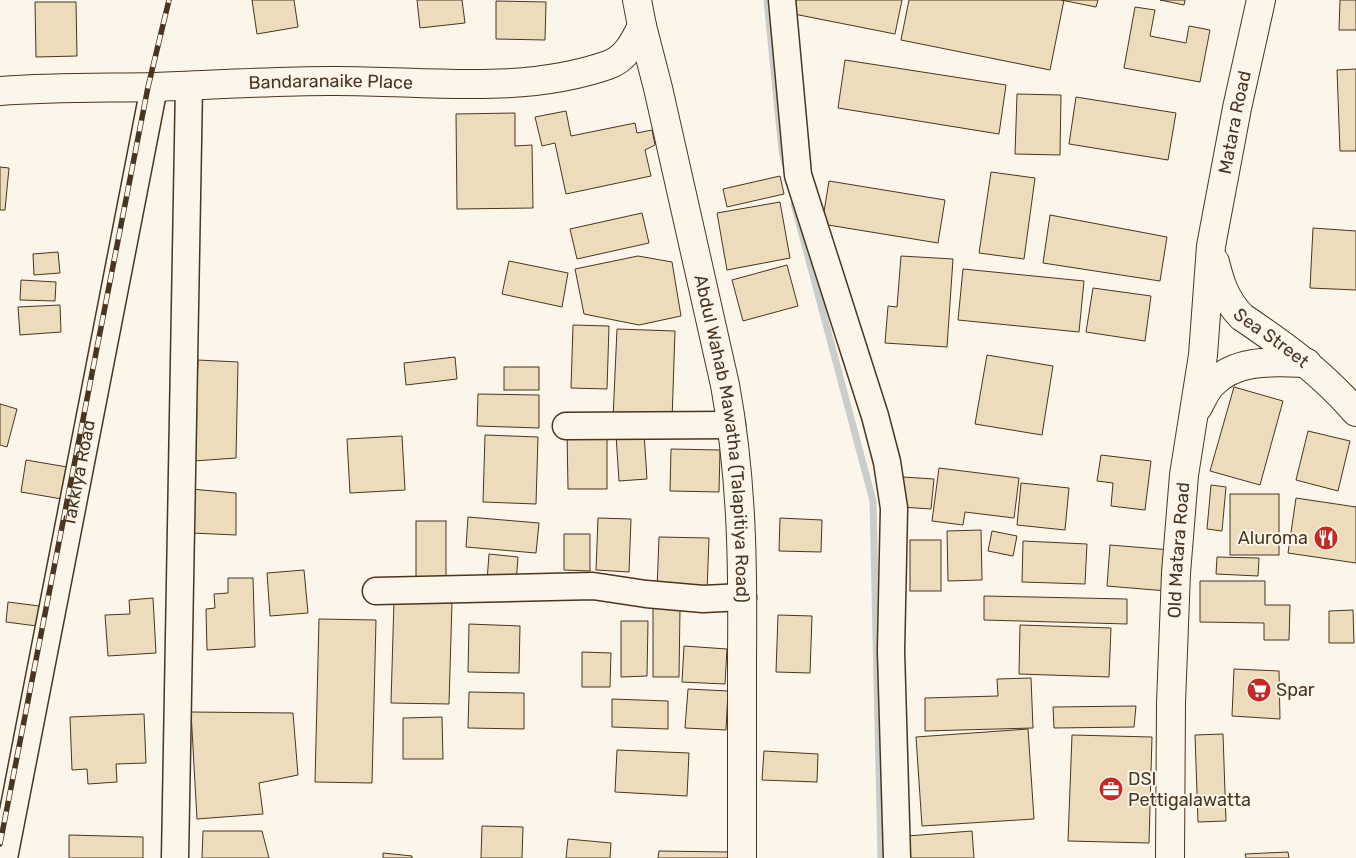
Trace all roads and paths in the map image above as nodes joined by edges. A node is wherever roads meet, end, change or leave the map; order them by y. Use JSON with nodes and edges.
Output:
{"nodes":[{"id":1,"x":638,"y":0,"type":"edge"},
{"id":2,"x":782,"y":0,"type":"edge"},
{"id":3,"x":1261,"y":0,"type":"edge"},
{"id":4,"x":642,"y":26,"type":"junction"},
{"id":5,"x":189,"y":86,"type":"junction"},
{"id":6,"x":154,"y":87,"type":"junction"},
{"id":7,"x":0,"y":91,"type":"edge"},
{"id":8,"x":1211,"y":246,"type":"junction"},
{"id":9,"x":1308,"y":363,"type":"junction"},
{"id":10,"x":1195,"y":412,"type":"junction"},
{"id":11,"x":1356,"y":412,"type":"edge"},
{"id":12,"x":732,"y":425,"type":"junction"},
{"id":13,"x":566,"y":426,"type":"dead end"},
{"id":14,"x":376,"y":591,"type":"dead end"},
{"id":15,"x":743,"y":597,"type":"junction"},
{"id":16,"x":4,"y":858,"type":"edge"},
{"id":17,"x":175,"y":858,"type":"edge"},
{"id":18,"x":742,"y":858,"type":"edge"},
{"id":19,"x":897,"y":858,"type":"edge"},
{"id":20,"x":1170,"y":858,"type":"edge"}],
"edges":[{"from":1,"to":4,"type":"main road","name":"Abdul Wahab Mawatha (Talapitiya Road)"},
{"from":2,"to":19,"type":"street"},
{"from":3,"to":8,"type":"main road","name":"Matara Road"},
{"from":4,"to":5,"type":"main road","name":"Bandaranaike Place"},
{"from":4,"to":12,"type":"main road","name":"Abdul Wahab Mawatha (Talapitiya Road)"},
{"from":5,"to":6,"type":"main road","name":"Bandaranaike Place"},
{"from":5,"to":17,"type":"street"},
{"from":6,"to":7,"type":"main road","name":"Bandaranaike Place"},
{"from":6,"to":16,"type":"street","name":"Takkiya Road"},
{"from":8,"to":9,"type":"main road","name":"Sea Street"},
{"from":8,"to":10,"type":"main road","name":"Old Matara Road"},
{"from":9,"to":10,"type":"main road"},
{"from":9,"to":11,"type":"main road","name":"Sea Street"},
{"from":10,"to":20,"type":"main road","name":"Old Matara Road"},
{"from":12,"to":13,"type":"street"},
{"from":12,"to":15,"type":"main road","name":"Abdul Wahab Mawatha (Talapitiya Road)"},
{"from":14,"to":15,"type":"street"},
{"from":15,"to":18,"type":"main road","name":"Abdul Wahab Mawatha (Talapitiya Road)"}]}
